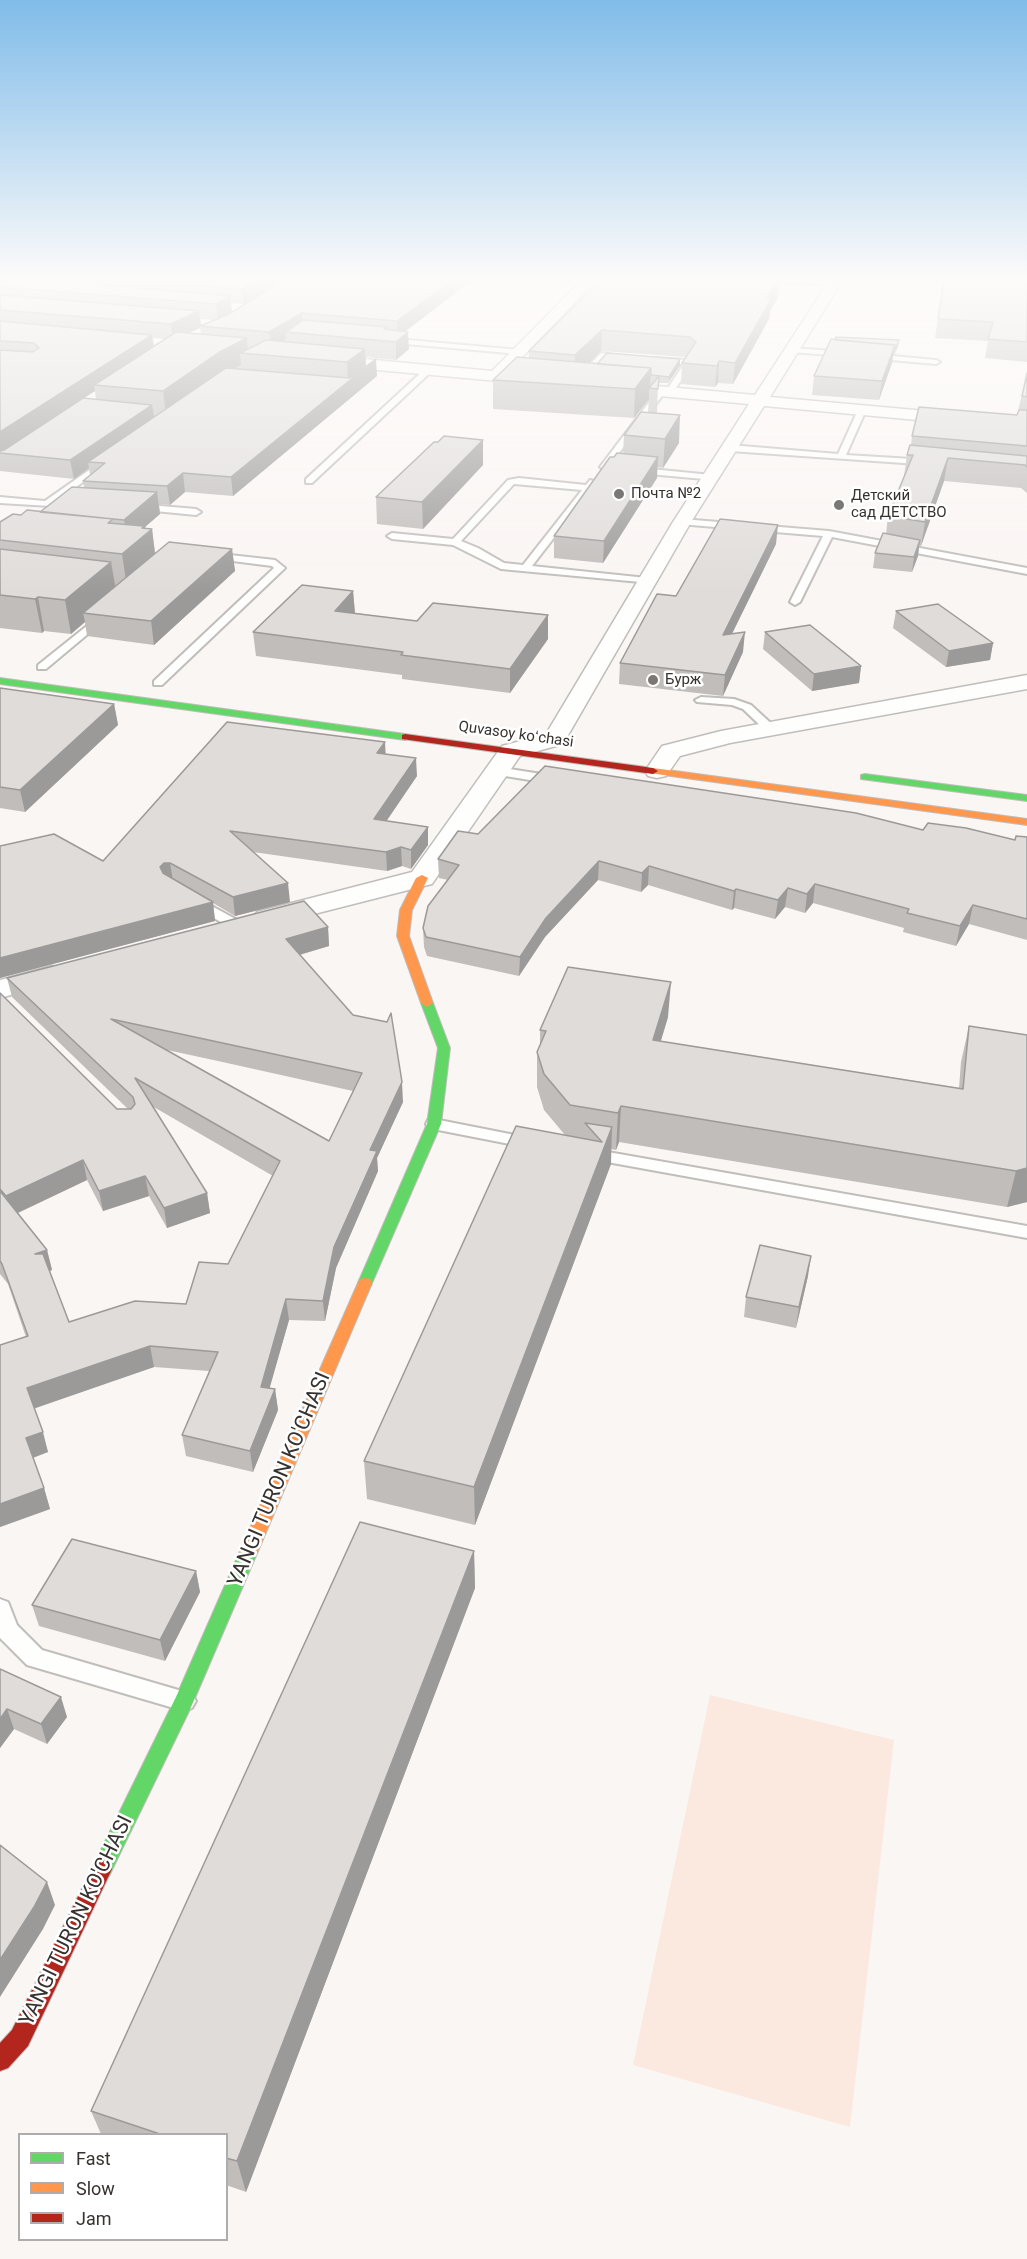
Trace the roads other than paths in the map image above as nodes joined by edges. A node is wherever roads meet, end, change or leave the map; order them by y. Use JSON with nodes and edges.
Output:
{"nodes":[{"id":1,"x":414,"y":383,"type":"edge"},
{"id":2,"x":579,"y":383,"type":"edge"},
{"id":3,"x":672,"y":383,"type":"edge"},
{"id":4,"x":771,"y":383,"type":"edge"},
{"id":5,"x":666,"y":392,"type":"junction"},
{"id":6,"x":760,"y":401,"type":"junction"},
{"id":7,"x":862,"y":410,"type":"junction"},
{"id":8,"x":1027,"y":425,"type":"edge"},
{"id":9,"x":730,"y":448,"type":"junction"},
{"id":10,"x":841,"y":457,"type":"junction"},
{"id":11,"x":112,"y":458,"type":"edge"},
{"id":12,"x":940,"y":464,"type":"edge"},
{"id":13,"x":604,"y":467,"type":"junction"},
{"id":14,"x":712,"y":478,"type":"junction"},
{"id":15,"x":309,"y":481,"type":"dead end"},
{"id":16,"x":588,"y":488,"type":"junction"},
{"id":17,"x":0,"y":500,"type":"edge"},
{"id":18,"x":47,"y":504,"type":"junction"},
{"id":19,"x":126,"y":506,"type":"edge"},
{"id":20,"x":196,"y":512,"type":"dead end"},
{"id":21,"x":50,"y":515,"type":"edge"},
{"id":22,"x":682,"y":522,"type":"junction"},
{"id":23,"x":830,"y":534,"type":"junction"},
{"id":24,"x":392,"y":536,"type":"dead end"},
{"id":25,"x":455,"y":542,"type":"junction"},
{"id":26,"x":198,"y":555,"type":"edge"},
{"id":27,"x":525,"y":569,"type":"junction"},
{"id":28,"x":1027,"y":571,"type":"edge"},
{"id":29,"x":647,"y":581,"type":"junction"},
{"id":30,"x":795,"y":602,"type":"dead end"},
{"id":31,"x":113,"y":607,"type":"edge"},
{"id":32,"x":37,"y":667,"type":"joint"},
{"id":33,"x":65,"y":670,"type":"dead end"},
{"id":34,"x":0,"y":681,"type":"edge"},
{"id":35,"x":1027,"y":682,"type":"edge"},
{"id":36,"x":158,"y":683,"type":"dead end"},
{"id":37,"x":701,"y":700,"type":"dead end"},
{"id":38,"x":770,"y":728,"type":"junction"},
{"id":39,"x":509,"y":752,"type":"junction"},
{"id":40,"x":706,"y":756,"type":"dead end"},
{"id":41,"x":662,"y":757,"type":"junction"},
{"id":42,"x":849,"y":775,"type":"dead end"},
{"id":43,"x":566,"y":782,"type":"edge"},
{"id":44,"x":1027,"y":798,"type":"edge"},
{"id":45,"x":1027,"y":822,"type":"edge"},
{"id":46,"x":422,"y":878,"type":"junction"},
{"id":47,"x":181,"y":892,"type":"edge"},
{"id":48,"x":236,"y":925,"type":"junction"},
{"id":49,"x":202,"y":934,"type":"edge"},
{"id":50,"x":79,"y":968,"type":"edge"},
{"id":51,"x":3,"y":997,"type":"edge"},
{"id":52,"x":434,"y":1124,"type":"junction"},
{"id":53,"x":548,"y":1146,"type":"edge"},
{"id":54,"x":571,"y":1150,"type":"edge"},
{"id":55,"x":1027,"y":1232,"type":"edge"},
{"id":56,"x":0,"y":1609,"type":"edge"},
{"id":57,"x":184,"y":1701,"type":"junction"},
{"id":58,"x":0,"y":2060,"type":"edge"}],
"edges":[{"from":1,"to":15,"type":"lane"},
{"from":2,"to":5,"type":"street"},
{"from":3,"to":5,"type":"lane"},
{"from":4,"to":6,"type":"street"},
{"from":5,"to":6,"type":"street"},
{"from":5,"to":13,"type":"lane"},
{"from":6,"to":7,"type":"street"},
{"from":6,"to":9,"type":"street"},
{"from":7,"to":8,"type":"street"},
{"from":7,"to":10,"type":"lane"},
{"from":9,"to":10,"type":"lane"},
{"from":9,"to":14,"type":"street"},
{"from":10,"to":12,"type":"lane"},
{"from":11,"to":18,"type":"lane"},
{"from":13,"to":14,"type":"lane"},
{"from":13,"to":16,"type":"lane"},
{"from":14,"to":22,"type":"street"},
{"from":16,"to":25,"type":"lane"},
{"from":16,"to":27,"type":"lane"},
{"from":17,"to":18,"type":"lane"},
{"from":18,"to":21,"type":"lane"},
{"from":19,"to":20,"type":"lane"},
{"from":22,"to":23,"type":"lane"},
{"from":22,"to":29,"type":"street"},
{"from":23,"to":28,"type":"lane"},
{"from":23,"to":30,"type":"lane"},
{"from":24,"to":25,"type":"lane"},
{"from":25,"to":27,"type":"lane"},
{"from":26,"to":36,"type":"lane"},
{"from":27,"to":29,"type":"lane"},
{"from":29,"to":39,"type":"street"},
{"from":31,"to":32,"type":"lane"},
{"from":32,"to":33,"type":"main road"},
{"from":34,"to":39,"type":"main road","name":"Quvasoy koʻchasi"},
{"from":35,"to":38,"type":"street"},
{"from":37,"to":38,"type":"lane"},
{"from":38,"to":41,"type":"street"},
{"from":39,"to":41,"type":"main road","name":"Quvasoy koʻchasi"},
{"from":39,"to":43,"type":"lane"},
{"from":39,"to":46,"type":"street","name":"YANGI TURON KO'CHASI"},
{"from":40,"to":41,"type":"main road","name":"Quvasoy koʻchasi"},
{"from":41,"to":45,"type":"main road","name":"Quvasoy koʻchasi"},
{"from":42,"to":44,"type":"main road"},
{"from":46,"to":48,"type":"street"},
{"from":46,"to":52,"type":"main road","name":"YANGI TURON KO'CHASI"},
{"from":47,"to":48,"type":"lane"},
{"from":48,"to":49,"type":"street"},
{"from":50,"to":51,"type":"street"},
{"from":52,"to":53,"type":"lane"},
{"from":52,"to":57,"type":"main road","name":"YANGI TURON KO'CHASI"},
{"from":54,"to":55,"type":"lane"},
{"from":56,"to":57,"type":"lane"},
{"from":57,"to":58,"type":"main road","name":"YANGI TURON KO'CHASI"}]}
